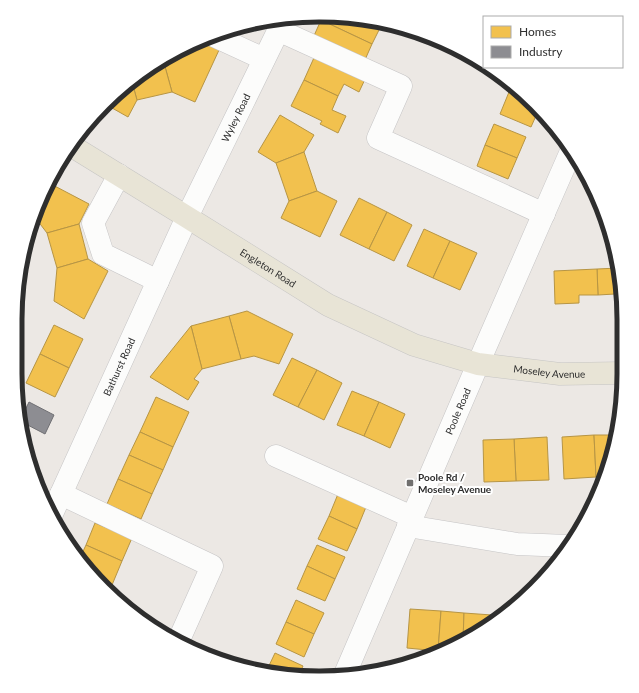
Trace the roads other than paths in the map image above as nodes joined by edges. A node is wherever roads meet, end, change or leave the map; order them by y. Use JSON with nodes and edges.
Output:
{"nodes":[{"id":1,"x":280,"y":25,"type":"edge"},
{"id":2,"x":283,"y":25,"type":"edge"},
{"id":3,"x":220,"y":40,"type":"edge"},
{"id":4,"x":264,"y":59,"type":"junction"},
{"id":5,"x":76,"y":149,"type":"edge"},
{"id":6,"x":569,"y":157,"type":"edge"},
{"id":7,"x":119,"y":175,"type":"junction"},
{"id":8,"x":544,"y":214,"type":"junction"},
{"id":9,"x":187,"y":217,"type":"junction"},
{"id":10,"x":158,"y":281,"type":"junction"},
{"id":11,"x":478,"y":364,"type":"junction"},
{"id":12,"x":617,"y":373,"type":"edge"},
{"id":13,"x":276,"y":456,"type":"dead end"},
{"id":14,"x":61,"y":494,"type":"junction"},
{"id":15,"x":55,"y":508,"type":"edge"},
{"id":16,"x":410,"y":522,"type":"junction"},
{"id":17,"x":562,"y":546,"type":"edge"},
{"id":18,"x":181,"y":636,"type":"edge"},
{"id":19,"x":347,"y":669,"type":"edge"}],
"edges":[{"from":1,"to":4,"type":"street","name":"Wyley Road"},
{"from":2,"to":8,"type":"street"},
{"from":3,"to":4,"type":"street"},
{"from":4,"to":9,"type":"street","name":"Wyley Road"},
{"from":5,"to":7,"type":"main road","name":"Engleton Road"},
{"from":6,"to":8,"type":"street","name":"Poole Road"},
{"from":7,"to":9,"type":"main road","name":"Engleton Road"},
{"from":7,"to":10,"type":"street"},
{"from":8,"to":11,"type":"street","name":"Poole Road"},
{"from":9,"to":10,"type":"street","name":"Bathurst Road"},
{"from":9,"to":11,"type":"main road","name":"Engleton Road"},
{"from":10,"to":14,"type":"street","name":"Bathurst Road"},
{"from":11,"to":12,"type":"main road","name":"Moseley Avenue"},
{"from":11,"to":16,"type":"street","name":"Poole Road"},
{"from":13,"to":16,"type":"street"},
{"from":14,"to":15,"type":"street","name":"Bathurst Road"},
{"from":14,"to":18,"type":"street"},
{"from":16,"to":17,"type":"street"},
{"from":16,"to":19,"type":"street","name":"Poole Road"}]}
